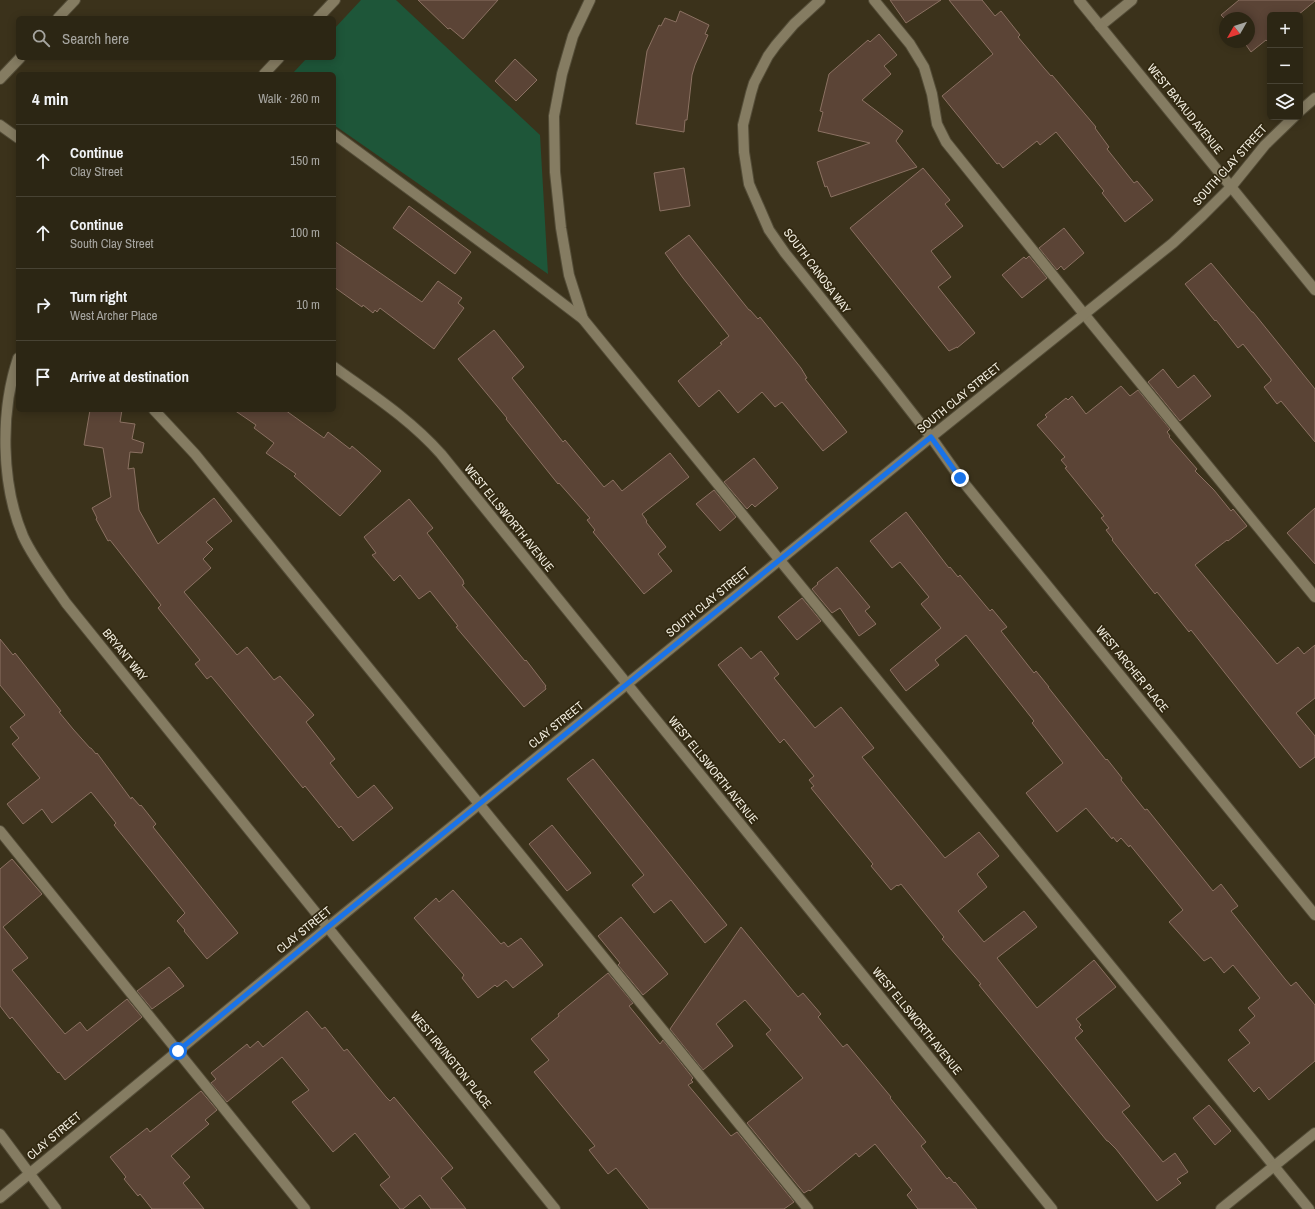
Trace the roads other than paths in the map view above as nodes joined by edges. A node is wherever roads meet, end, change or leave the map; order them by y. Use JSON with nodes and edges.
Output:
{"nodes":[{"id":1,"x":75,"y":0,"type":"edge"},
{"id":2,"x":335,"y":0,"type":"edge"},
{"id":3,"x":590,"y":0,"type":"edge"},
{"id":4,"x":820,"y":0,"type":"edge"},
{"id":5,"x":874,"y":0,"type":"edge"},
{"id":6,"x":1080,"y":0,"type":"edge"},
{"id":7,"x":1132,"y":0,"type":"edge"},
{"id":8,"x":60,"y":16,"type":"edge"},
{"id":9,"x":320,"y":16,"type":"edge"},
{"id":10,"x":1100,"y":26,"type":"junction"},
{"id":11,"x":18,"y":60,"type":"edge"},
{"id":12,"x":277,"y":60,"type":"edge"},
{"id":13,"x":266,"y":72,"type":"edge"},
{"id":14,"x":0,"y":79,"type":"edge"},
{"id":15,"x":1315,"y":98,"type":"edge"},
{"id":16,"x":1303,"y":108,"type":"edge"},
{"id":17,"x":1291,"y":120,"type":"edge"},
{"id":18,"x":0,"y":125,"type":"edge"},
{"id":19,"x":336,"y":135,"type":"edge"},
{"id":20,"x":16,"y":137,"type":"edge"},
{"id":21,"x":1231,"y":187,"type":"junction"},
{"id":22,"x":1315,"y":290,"type":"edge"},
{"id":23,"x":1084,"y":314,"type":"junction"},
{"id":24,"x":583,"y":319,"type":"junction"},
{"id":25,"x":16,"y":363,"type":"edge"},
{"id":26,"x":336,"y":368,"type":"edge"},
{"id":27,"x":156,"y":412,"type":"edge"},
{"id":28,"x":931,"y":437,"type":"junction"},
{"id":29,"x":780,"y":560,"type":"junction"},
{"id":30,"x":1315,"y":597,"type":"edge"},
{"id":31,"x":627,"y":684,"type":"junction"},
{"id":32,"x":479,"y":804,"type":"junction"},
{"id":33,"x":0,"y":831,"type":"edge"},
{"id":34,"x":1315,"y":915,"type":"edge"},
{"id":35,"x":328,"y":927,"type":"junction"},
{"id":36,"x":178,"y":1051,"type":"junction"},
{"id":37,"x":1315,"y":1133,"type":"edge"},
{"id":38,"x":0,"y":1134,"type":"edge"},
{"id":39,"x":1274,"y":1166,"type":"junction"},
{"id":40,"x":30,"y":1173,"type":"junction"},
{"id":41,"x":0,"y":1198,"type":"edge"},
{"id":42,"x":56,"y":1209,"type":"edge"},
{"id":43,"x":305,"y":1209,"type":"edge"},
{"id":44,"x":555,"y":1209,"type":"edge"},
{"id":45,"x":808,"y":1209,"type":"edge"},
{"id":46,"x":1052,"y":1209,"type":"edge"},
{"id":47,"x":1221,"y":1209,"type":"edge"},
{"id":48,"x":1309,"y":1209,"type":"edge"}],
"edges":[{"from":1,"to":8,"type":"street"},
{"from":2,"to":9,"type":"street"},
{"from":3,"to":24,"type":"street"},
{"from":4,"to":28,"type":"street","name":"SOUTH CANOSA WAY"},
{"from":5,"to":23,"type":"street"},
{"from":6,"to":10,"type":"street","name":"WEST BAYAUD AVENUE"},
{"from":7,"to":10,"type":"street"},
{"from":10,"to":21,"type":"street","name":"WEST BAYAUD AVENUE"},
{"from":11,"to":14,"type":"street"},
{"from":12,"to":13,"type":"street"},
{"from":15,"to":16,"type":"street"},
{"from":17,"to":21,"type":"street","name":"SOUTH CLAY STREET"},
{"from":18,"to":20,"type":"street"},
{"from":19,"to":24,"type":"street"},
{"from":21,"to":22,"type":"street","name":"WEST BAYAUD AVENUE"},
{"from":21,"to":23,"type":"street","name":"SOUTH CLAY STREET"},
{"from":23,"to":28,"type":"street","name":"SOUTH CLAY STREET"},
{"from":23,"to":30,"type":"street"},
{"from":24,"to":29,"type":"street"},
{"from":25,"to":35,"type":"street","name":"BRYANT WAY"},
{"from":26,"to":31,"type":"street","name":"WEST ELLSWORTH AVENUE"},
{"from":27,"to":32,"type":"street"},
{"from":28,"to":29,"type":"street","name":"SOUTH CLAY STREET"},
{"from":28,"to":34,"type":"street","name":"WEST ARCHER PLACE"},
{"from":29,"to":31,"type":"street","name":"SOUTH CLAY STREET"},
{"from":29,"to":39,"type":"street"},
{"from":31,"to":32,"type":"street","name":"CLAY STREET"},
{"from":31,"to":46,"type":"street","name":"WEST ELLSWORTH AVENUE"},
{"from":32,"to":35,"type":"street","name":"CLAY STREET"},
{"from":32,"to":45,"type":"street"},
{"from":33,"to":36,"type":"street"},
{"from":35,"to":36,"type":"street","name":"CLAY STREET"},
{"from":35,"to":44,"type":"street","name":"WEST IRVINGTON PLACE"},
{"from":36,"to":40,"type":"street","name":"CLAY STREET"},
{"from":36,"to":43,"type":"street"},
{"from":37,"to":39,"type":"street"},
{"from":38,"to":40,"type":"street"},
{"from":39,"to":47,"type":"street"},
{"from":39,"to":48,"type":"street"},
{"from":40,"to":41,"type":"street","name":"CLAY STREET"},
{"from":40,"to":42,"type":"street"}]}
